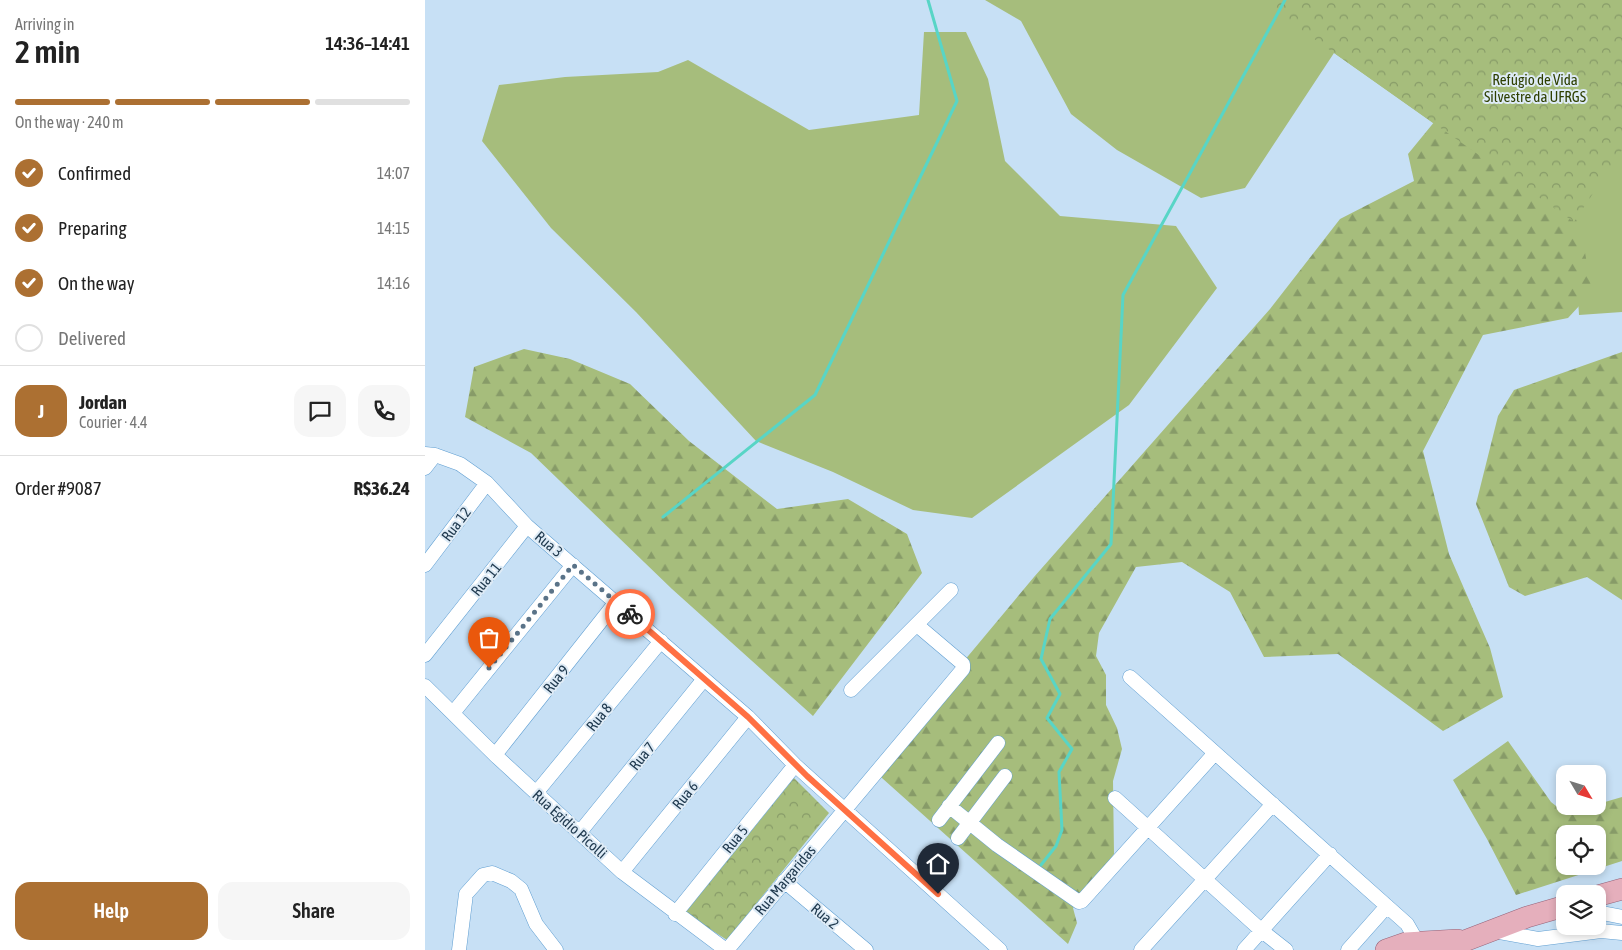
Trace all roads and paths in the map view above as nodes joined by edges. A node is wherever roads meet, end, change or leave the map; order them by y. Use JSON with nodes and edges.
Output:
{"nodes":[{"id":1,"x":430,"y":455,"type":"edge"},
{"id":2,"x":425,"y":468,"type":"edge"},
{"id":3,"x":487,"y":483,"type":"junction"},
{"id":4,"x":527,"y":526,"type":"junction"},
{"id":5,"x":425,"y":565,"type":"edge"},
{"id":6,"x":573,"y":565,"type":"junction"},
{"id":7,"x":951,"y":590,"type":"dead end"},
{"id":8,"x":616,"y":602,"type":"junction"},
{"id":9,"x":917,"y":625,"type":"junction"},
{"id":10,"x":661,"y":641,"type":"junction"},
{"id":11,"x":425,"y":654,"type":"edge"},
{"id":12,"x":1131,"y":677,"type":"dead end"},
{"id":13,"x":704,"y":679,"type":"junction"},
{"id":14,"x":425,"y":686,"type":"edge"},
{"id":15,"x":851,"y":690,"type":"dead end"},
{"id":16,"x":453,"y":713,"type":"junction"},
{"id":17,"x":748,"y":717,"type":"junction"},
{"id":18,"x":998,"y":743,"type":"dead end"},
{"id":19,"x":1215,"y":752,"type":"junction"},
{"id":20,"x":495,"y":755,"type":"junction"},
{"id":21,"x":795,"y":765,"type":"junction"},
{"id":22,"x":1005,"y":776,"type":"dead end"},
{"id":23,"x":536,"y":793,"type":"junction"},
{"id":24,"x":1115,"y":798,"type":"dead end"},
{"id":25,"x":1273,"y":804,"type":"junction"},
{"id":26,"x":949,"y":806,"type":"junction"},
{"id":27,"x":845,"y":810,"type":"junction"},
{"id":28,"x":939,"y":820,"type":"dead end"},
{"id":29,"x":969,"y":823,"type":"junction"},
{"id":30,"x":1147,"y":827,"type":"junction"},
{"id":31,"x":580,"y":832,"type":"junction"},
{"id":32,"x":958,"y":838,"type":"dead end"},
{"id":33,"x":1330,"y":854,"type":"junction"},
{"id":34,"x":622,"y":872,"type":"junction"},
{"id":35,"x":1205,"y":879,"type":"junction"},
{"id":36,"x":784,"y":881,"type":"junction"},
{"id":37,"x":1622,"y":888,"type":"edge"},
{"id":38,"x":1606,"y":893,"type":"edge"},
{"id":39,"x":1387,"y":906,"type":"junction"},
{"id":40,"x":1556,"y":909,"type":"edge"},
{"id":41,"x":675,"y":914,"type":"junction"},
{"id":42,"x":1606,"y":914,"type":"edge"},
{"id":43,"x":1622,"y":917,"type":"edge"},
{"id":44,"x":1491,"y":930,"type":"junction"},
{"id":45,"x":1262,"y":931,"type":"junction"},
{"id":46,"x":1622,"y":933,"type":"edge"},
{"id":47,"x":1469,"y":939,"type":"junction"},
{"id":48,"x":1417,"y":943,"type":"junction"},
{"id":49,"x":1250,"y":948,"type":"edge"},
{"id":50,"x":459,"y":950,"type":"edge"},
{"id":51,"x":556,"y":950,"type":"edge"},
{"id":52,"x":726,"y":950,"type":"edge"},
{"id":53,"x":866,"y":950,"type":"edge"},
{"id":54,"x":1000,"y":950,"type":"edge"},
{"id":55,"x":1141,"y":950,"type":"edge"},
{"id":56,"x":1286,"y":950,"type":"edge"},
{"id":57,"x":1348,"y":950,"type":"edge"},
{"id":58,"x":1386,"y":950,"type":"edge"},
{"id":59,"x":1441,"y":950,"type":"edge"}],
"edges":[{"from":1,"to":2,"type":"street"},
{"from":1,"to":3,"type":"street","name":"Rua 3"},
{"from":3,"to":4,"type":"street","name":"Rua 3"},
{"from":3,"to":5,"type":"street","name":"Rua 12"},
{"from":4,"to":6,"type":"street","name":"Rua 3"},
{"from":4,"to":11,"type":"street","name":"Rua 11"},
{"from":6,"to":8,"type":"street","name":"Rua 3"},
{"from":6,"to":16,"type":"street"},
{"from":7,"to":9,"type":"street"},
{"from":8,"to":10,"type":"street","name":"Rua 3"},
{"from":8,"to":20,"type":"street","name":"Rua 9"},
{"from":9,"to":15,"type":"street"},
{"from":9,"to":27,"type":"street","name":"Rua Margaridas"},
{"from":10,"to":13,"type":"street","name":"Rua 3"},
{"from":10,"to":23,"type":"street","name":"Rua 8"},
{"from":12,"to":19,"type":"street"},
{"from":13,"to":17,"type":"street","name":"Rua 3"},
{"from":13,"to":31,"type":"street","name":"Rua 7"},
{"from":14,"to":16,"type":"street","name":"Rua Egidio Picolli"},
{"from":16,"to":20,"type":"street","name":"Rua Egidio Picolli"},
{"from":17,"to":21,"type":"street","name":"Rua 3"},
{"from":17,"to":34,"type":"street","name":"Rua 6"},
{"from":18,"to":26,"type":"street"},
{"from":19,"to":25,"type":"street"},
{"from":19,"to":30,"type":"street"},
{"from":20,"to":23,"type":"street","name":"Rua Egidio Picolli"},
{"from":21,"to":27,"type":"street","name":"Rua 3"},
{"from":21,"to":41,"type":"street","name":"Rua 5"},
{"from":22,"to":29,"type":"street"},
{"from":23,"to":31,"type":"street","name":"Rua Egidio Picolli"},
{"from":24,"to":30,"type":"street"},
{"from":25,"to":33,"type":"street"},
{"from":25,"to":35,"type":"street"},
{"from":26,"to":28,"type":"street"},
{"from":26,"to":29,"type":"street"},
{"from":27,"to":36,"type":"street","name":"Rua Margaridas"},
{"from":27,"to":54,"type":"street","name":"Rua 3"},
{"from":29,"to":30,"type":"street"},
{"from":29,"to":32,"type":"street"},
{"from":30,"to":35,"type":"street"},
{"from":31,"to":34,"type":"street","name":"Rua Egidio Picolli"},
{"from":33,"to":39,"type":"street"},
{"from":33,"to":45,"type":"street"},
{"from":34,"to":41,"type":"street","name":"Rua Egidio Picolli"},
{"from":35,"to":45,"type":"street"},
{"from":35,"to":55,"type":"street"},
{"from":36,"to":52,"type":"street","name":"Rua Margaridas"},
{"from":36,"to":53,"type":"street","name":"Rua 2"},
{"from":37,"to":38,"type":"main road"},
{"from":39,"to":48,"type":"street"},
{"from":39,"to":57,"type":"street"},
{"from":40,"to":44,"type":"main road"},
{"from":41,"to":52,"type":"street","name":"Rua Egidio Picolli"},
{"from":42,"to":43,"type":"street"},
{"from":44,"to":46,"type":"street"},
{"from":44,"to":47,"type":"main road"},
{"from":45,"to":49,"type":"street"},
{"from":45,"to":56,"type":"street"},
{"from":47,"to":48,"type":"main road"},
{"from":47,"to":59,"type":"main road"},
{"from":48,"to":58,"type":"main road"},
{"from":50,"to":51,"type":"street"}]}
